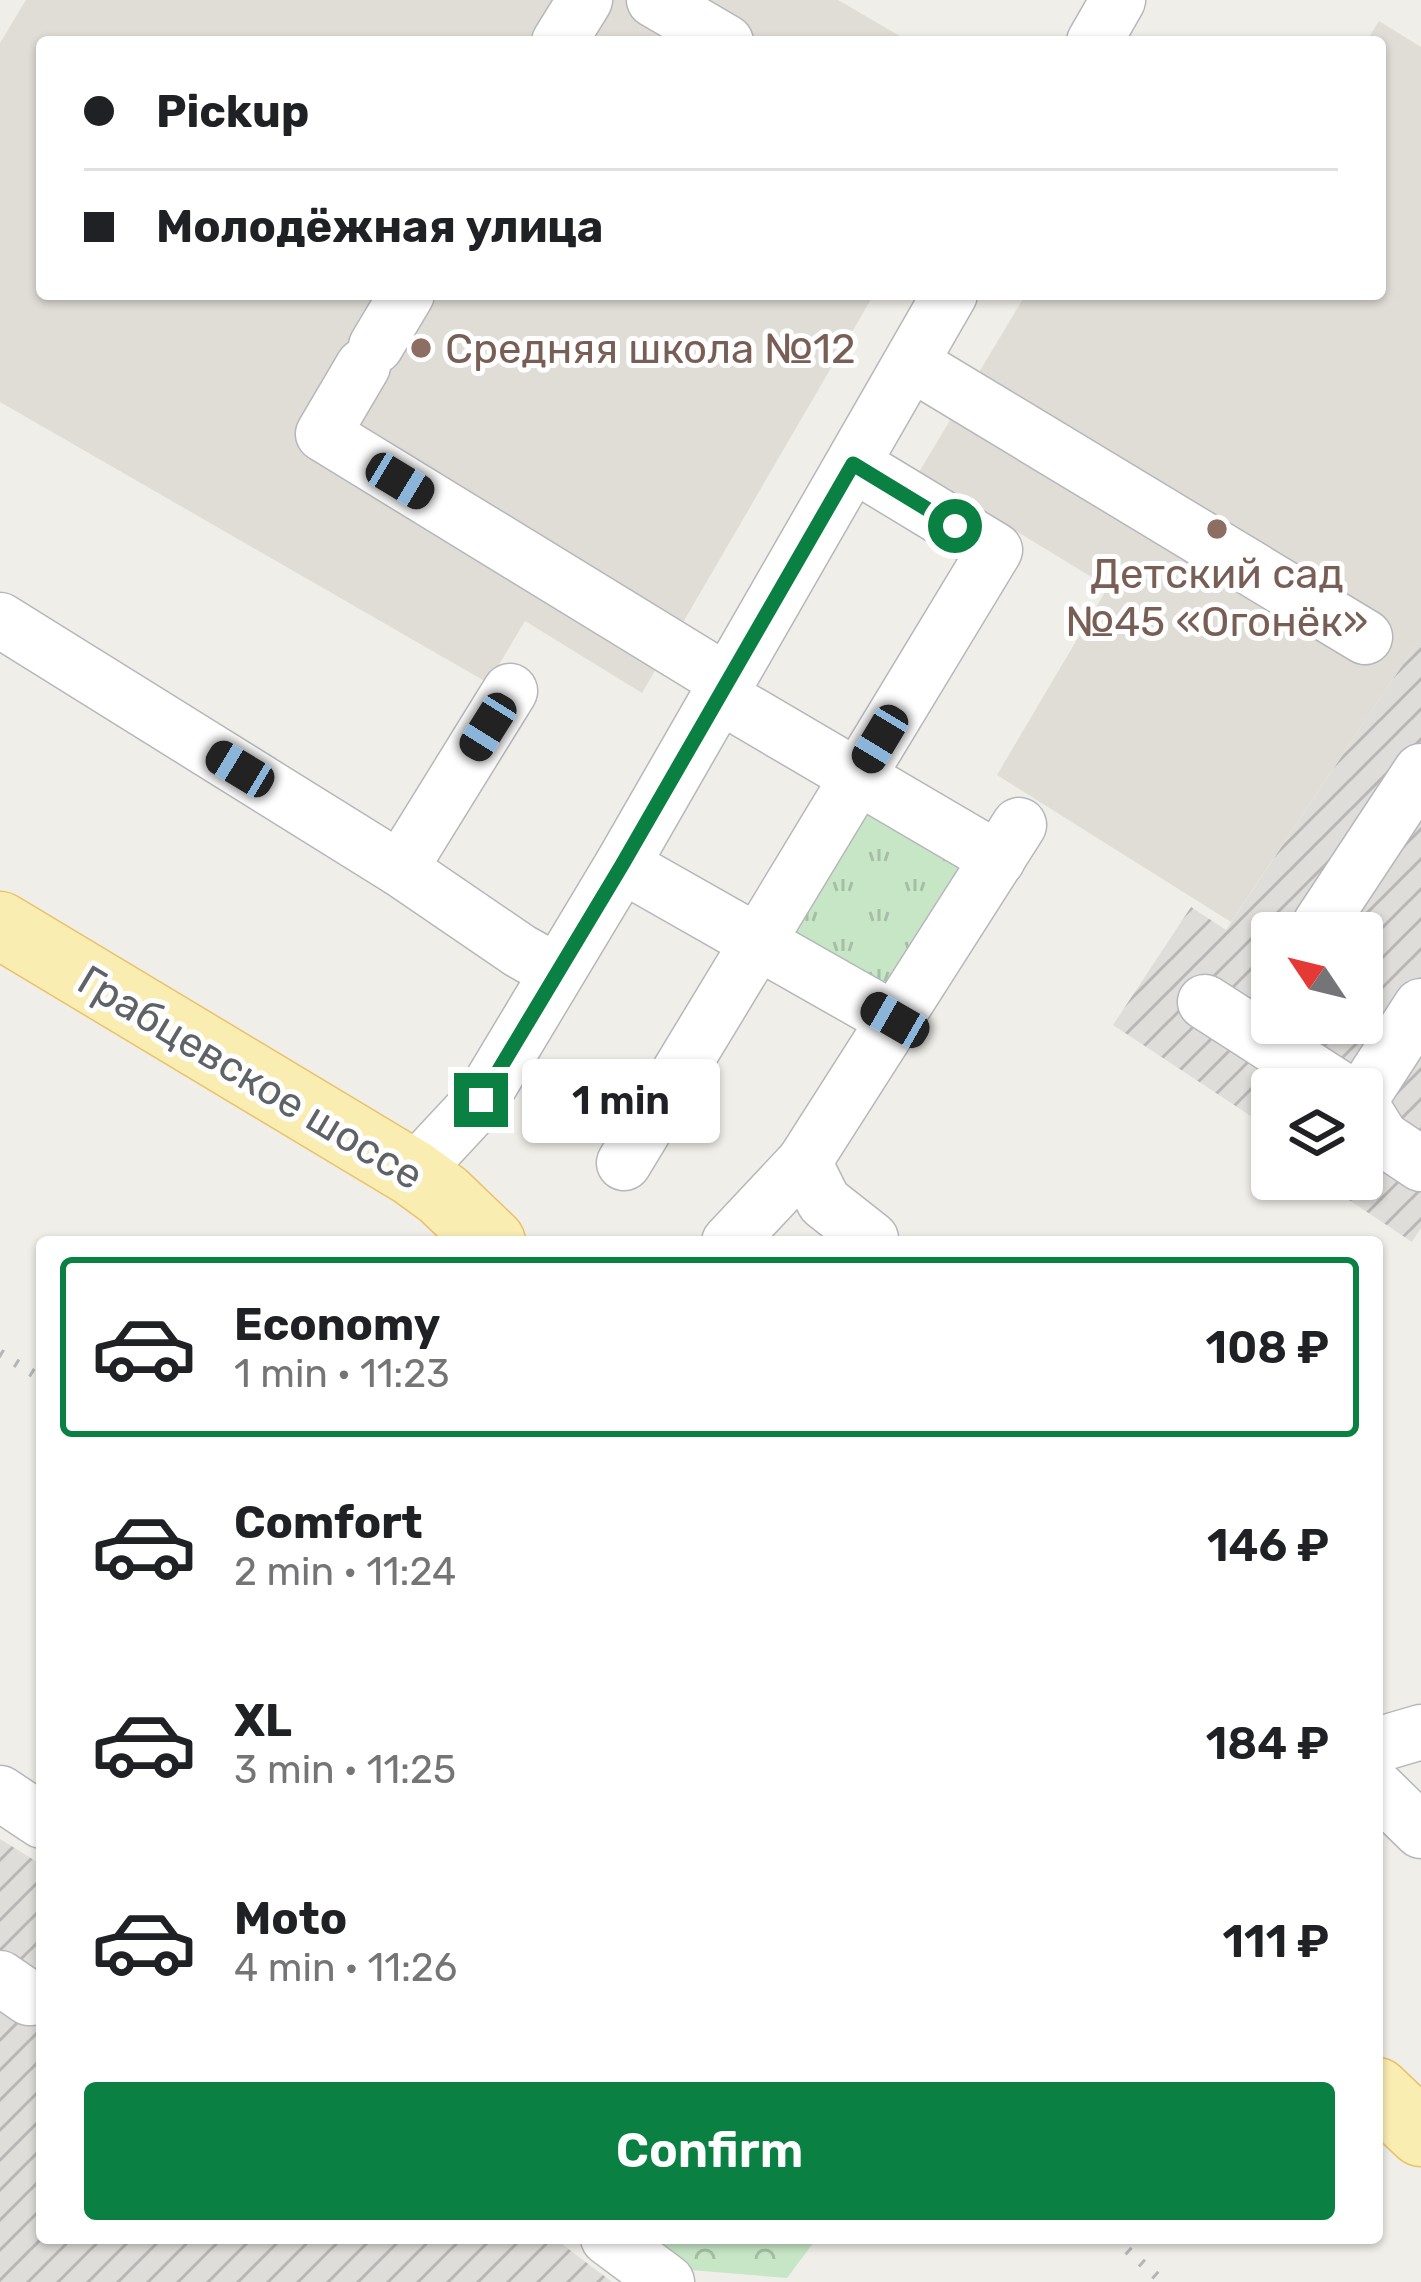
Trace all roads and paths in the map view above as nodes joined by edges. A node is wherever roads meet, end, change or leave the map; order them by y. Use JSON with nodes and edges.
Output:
{"nodes":[{"id":1,"x":585,"y":0,"type":"edge"},
{"id":2,"x":654,"y":0,"type":"edge"},
{"id":3,"x":564,"y":36,"type":"edge"},
{"id":4,"x":716,"y":36,"type":"edge"},
{"id":5,"x":403,"y":300,"type":"edge"},
{"id":6,"x":947,"y":300,"type":"edge"},
{"id":7,"x":911,"y":363,"type":"junction"},
{"id":8,"x":853,"y":464,"type":"junction"},
{"id":9,"x":0,"y":620,"type":"edge"},
{"id":10,"x":1365,"y":637,"type":"dead end"},
{"id":11,"x":724,"y":689,"type":"junction"},
{"id":12,"x":510,"y":692,"type":"dead end"},
{"id":13,"x":1421,"y":771,"type":"edge"},
{"id":14,"x":857,"y":777,"type":"junction"},
{"id":15,"x":622,"y":865,"type":"junction"},
{"id":16,"x":400,"y":869,"type":"junction"},
{"id":17,"x":1328,"y":912,"type":"edge"},
{"id":18,"x":0,"y":925,"type":"edge"},
{"id":19,"x":758,"y":941,"type":"junction"},
{"id":20,"x":556,"y":971,"type":"junction"},
{"id":21,"x":1205,"y":1002,"type":"dead end"},
{"id":22,"x":1421,"y":1006,"type":"edge"},
{"id":23,"x":895,"y":1020,"type":"junction"},
{"id":24,"x":1307,"y":1068,"type":"edge"},
{"id":25,"x":1382,"y":1068,"type":"edge"},
{"id":26,"x":1383,"y":1139,"type":"edge"},
{"id":27,"x":804,"y":1162,"type":"junction"},
{"id":28,"x":624,"y":1163,"type":"dead end"},
{"id":29,"x":1421,"y":1164,"type":"edge"},
{"id":30,"x":413,"y":1173,"type":"junction"},
{"id":31,"x":486,"y":1236,"type":"edge"},
{"id":32,"x":736,"y":1236,"type":"edge"},
{"id":33,"x":867,"y":1236,"type":"edge"},
{"id":34,"x":1421,"y":1732,"type":"edge"},
{"id":35,"x":1383,"y":1743,"type":"edge"},
{"id":36,"x":0,"y":1793,"type":"edge"},
{"id":37,"x":1383,"y":1794,"type":"edge"},
{"id":38,"x":36,"y":1817,"type":"edge"},
{"id":39,"x":1421,"y":1831,"type":"edge"},
{"id":40,"x":0,"y":1978,"type":"edge"},
{"id":41,"x":36,"y":1997,"type":"edge"},
{"id":42,"x":1383,"y":2097,"type":"edge"},
{"id":43,"x":1421,"y":2133,"type":"edge"},
{"id":44,"x":616,"y":2244,"type":"edge"},
{"id":45,"x":667,"y":2282,"type":"edge"}],
"edges":[{"from":1,"to":3,"type":"street"},
{"from":2,"to":4,"type":"street"},
{"from":5,"to":11,"type":"street"},
{"from":6,"to":7,"type":"street"},
{"from":7,"to":8,"type":"street"},
{"from":7,"to":10,"type":"street"},
{"from":8,"to":11,"type":"street"},
{"from":8,"to":14,"type":"street"},
{"from":9,"to":16,"type":"street"},
{"from":11,"to":14,"type":"street"},
{"from":11,"to":15,"type":"street"},
{"from":12,"to":16,"type":"street"},
{"from":13,"to":17,"type":"street"},
{"from":14,"to":19,"type":"street"},
{"from":14,"to":23,"type":"street"},
{"from":15,"to":19,"type":"street"},
{"from":15,"to":20,"type":"street"},
{"from":16,"to":20,"type":"street"},
{"from":18,"to":30,"type":"main road","name":"Грабцевское шоссе"},
{"from":19,"to":23,"type":"street"},
{"from":19,"to":28,"type":"street"},
{"from":20,"to":30,"type":"street"},
{"from":21,"to":24,"type":"street"},
{"from":22,"to":25,"type":"street"},
{"from":23,"to":27,"type":"street"},
{"from":26,"to":29,"type":"street"},
{"from":27,"to":32,"type":"street"},
{"from":27,"to":33,"type":"street"},
{"from":30,"to":31,"type":"main road","name":"Грабцевское шоссе"},
{"from":34,"to":35,"type":"street"},
{"from":36,"to":38,"type":"street"},
{"from":37,"to":39,"type":"street"},
{"from":40,"to":41,"type":"street"},
{"from":42,"to":43,"type":"main road"},
{"from":44,"to":45,"type":"street"}]}
